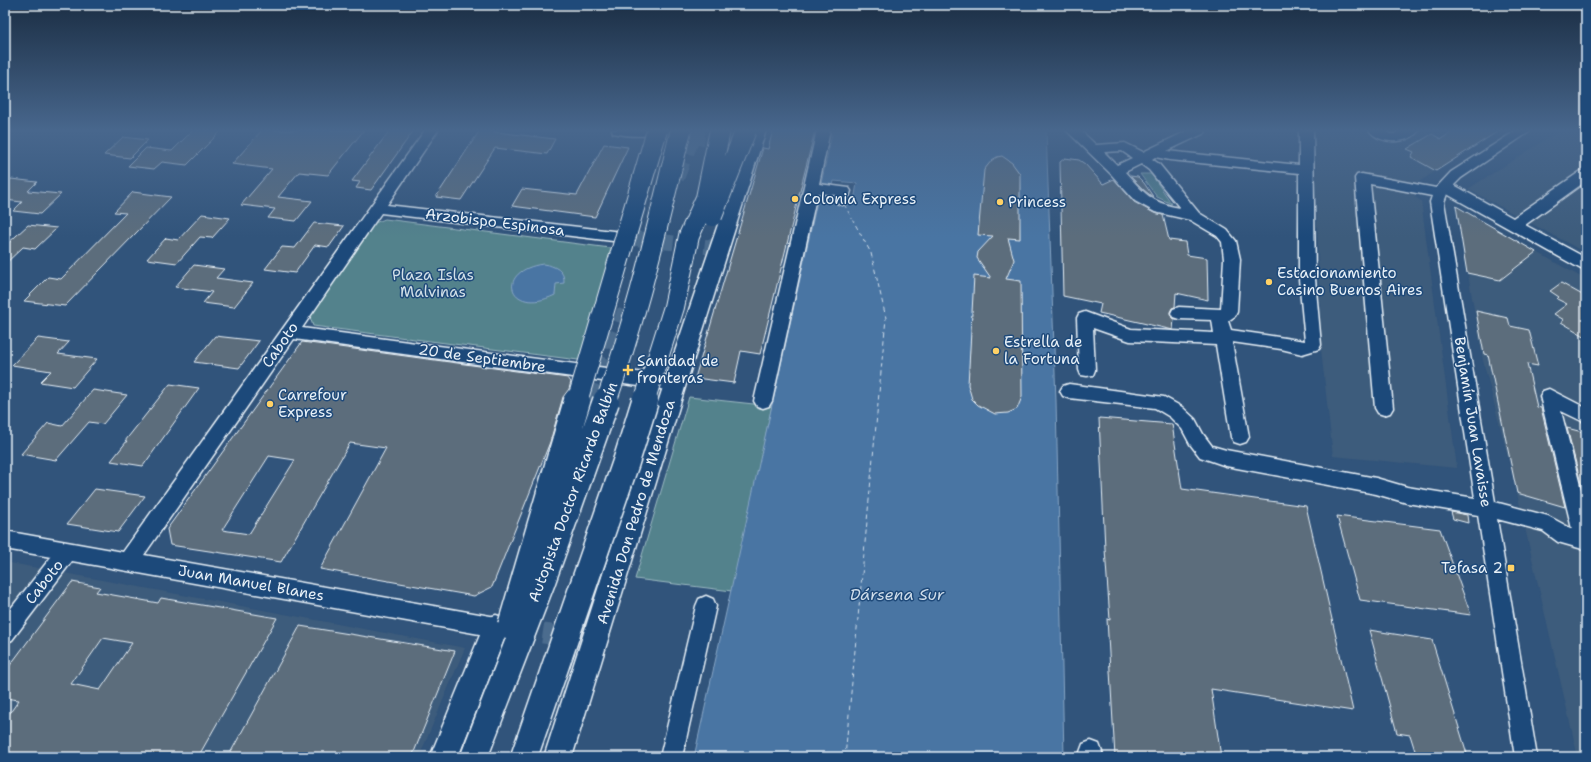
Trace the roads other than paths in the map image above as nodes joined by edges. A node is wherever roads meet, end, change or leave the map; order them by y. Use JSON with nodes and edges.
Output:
{"nodes":[{"id":1,"x":406,"y":166,"type":"edge"},
{"id":2,"x":641,"y":166,"type":"edge"},
{"id":3,"x":673,"y":166,"type":"tunnel mouth"},
{"id":4,"x":701,"y":166,"type":"edge"},
{"id":5,"x":713,"y":166,"type":"edge"},
{"id":6,"x":733,"y":166,"type":"edge"},
{"id":7,"x":746,"y":166,"type":"edge"},
{"id":8,"x":816,"y":166,"type":"edge"},
{"id":9,"x":1110,"y":166,"type":"edge"},
{"id":10,"x":1127,"y":166,"type":"edge"},
{"id":11,"x":1153,"y":166,"type":"edge"},
{"id":12,"x":1264,"y":166,"type":"edge"},
{"id":13,"x":1307,"y":166,"type":"edge"},
{"id":14,"x":1471,"y":166,"type":"edge"},
{"id":15,"x":1307,"y":170,"type":"junction"},
{"id":16,"x":1116,"y":171,"type":"junction"},
{"id":17,"x":1586,"y":174,"type":"edge"},
{"id":18,"x":811,"y":188,"type":"junction"},
{"id":19,"x":1442,"y":190,"type":"junction"},
{"id":20,"x":842,"y":200,"type":"dead end"},
{"id":21,"x":376,"y":208,"type":"junction"},
{"id":22,"x":1194,"y":216,"type":"junction"},
{"id":23,"x":1514,"y":225,"type":"junction"},
{"id":24,"x":613,"y":236,"type":"tunnel mouth"},
{"id":25,"x":689,"y":236,"type":"junction"},
{"id":26,"x":1586,"y":265,"type":"edge"},
{"id":27,"x":674,"y":307,"type":"junction"},
{"id":28,"x":1179,"y":314,"type":"dead end"},
{"id":29,"x":1223,"y":328,"type":"junction"},
{"id":30,"x":289,"y":332,"type":"junction"},
{"id":31,"x":1087,"y":370,"type":"dead end"},
{"id":32,"x":675,"y":384,"type":"junction"},
{"id":33,"x":1069,"y":391,"type":"dead end"},
{"id":34,"x":763,"y":401,"type":"dead end"},
{"id":35,"x":1384,"y":408,"type":"dead end"},
{"id":36,"x":1586,"y":416,"type":"edge"},
{"id":37,"x":1240,"y":437,"type":"dead end"},
{"id":38,"x":1487,"y":508,"type":"junction"},
{"id":39,"x":5,"y":540,"type":"edge"},
{"id":40,"x":1585,"y":541,"type":"edge"},
{"id":41,"x":68,"y":550,"type":"junction"},
{"id":42,"x":129,"y":560,"type":"junction"},
{"id":43,"x":706,"y":606,"type":"dead end"},
{"id":44,"x":496,"y":627,"type":"joint"},
{"id":45,"x":5,"y":633,"type":"edge"},
{"id":46,"x":444,"y":757,"type":"edge"},
{"id":47,"x":474,"y":757,"type":"edge"},
{"id":48,"x":524,"y":757,"type":"edge"},
{"id":49,"x":558,"y":757,"type":"edge"},
{"id":50,"x":671,"y":757,"type":"edge"},
{"id":51,"x":1526,"y":757,"type":"edge"}],
"edges":[{"from":1,"to":21,"type":"street","name":"Caboto"},
{"from":2,"to":47,"type":"highway","bridge":true},
{"from":3,"to":47,"type":"highway","name":"Autopista Doctor Ricardo Balbín","bridge":true},
{"from":4,"to":25,"type":"highway","bridge":true},
{"from":5,"to":25,"type":"highway","bridge":true},
{"from":6,"to":27,"type":"highway","bridge":true},
{"from":7,"to":32,"type":"main road","name":"Avenida Don Pedro de Mendoza"},
{"from":8,"to":18,"type":"street"},
{"from":9,"to":16,"type":"street"},
{"from":10,"to":16,"type":"street"},
{"from":11,"to":22,"type":"street"},
{"from":12,"to":15,"type":"street"},
{"from":13,"to":15,"type":"street"},
{"from":14,"to":19,"type":"street"},
{"from":15,"to":29,"type":"street"},
{"from":16,"to":22,"type":"street"},
{"from":17,"to":23,"type":"street"},
{"from":18,"to":20,"type":"street"},
{"from":18,"to":34,"type":"street"},
{"from":19,"to":23,"type":"street"},
{"from":19,"to":35,"type":"street"},
{"from":19,"to":38,"type":"street","name":"Benjamín Juan Lavaisse"},
{"from":21,"to":24,"type":"street","name":"Arzobispo Espinosa"},
{"from":21,"to":30,"type":"street","name":"Caboto"},
{"from":22,"to":29,"type":"street"},
{"from":23,"to":26,"type":"street"},
{"from":25,"to":27,"type":"highway","bridge":true},
{"from":27,"to":48,"type":"highway","bridge":true},
{"from":28,"to":29,"type":"street"},
{"from":29,"to":31,"type":"street"},
{"from":29,"to":37,"type":"street"},
{"from":30,"to":32,"type":"street","name":"20 de Septiembre"},
{"from":30,"to":42,"type":"street","name":"Caboto"},
{"from":32,"to":49,"type":"main road","name":"Avenida Don Pedro de Mendoza"},
{"from":33,"to":38,"type":"street"},
{"from":36,"to":40,"type":"street"},
{"from":38,"to":40,"type":"street"},
{"from":38,"to":51,"type":"street","name":"Benjamín Juan Lavaisse"},
{"from":39,"to":41,"type":"street","name":"Juan Manuel Blanes"},
{"from":41,"to":42,"type":"street","name":"Juan Manuel Blanes"},
{"from":41,"to":45,"type":"street","name":"Caboto"},
{"from":42,"to":44,"type":"street","name":"Juan Manuel Blanes"},
{"from":43,"to":50,"type":"street"},
{"from":44,"to":46,"type":"main road"}]}
